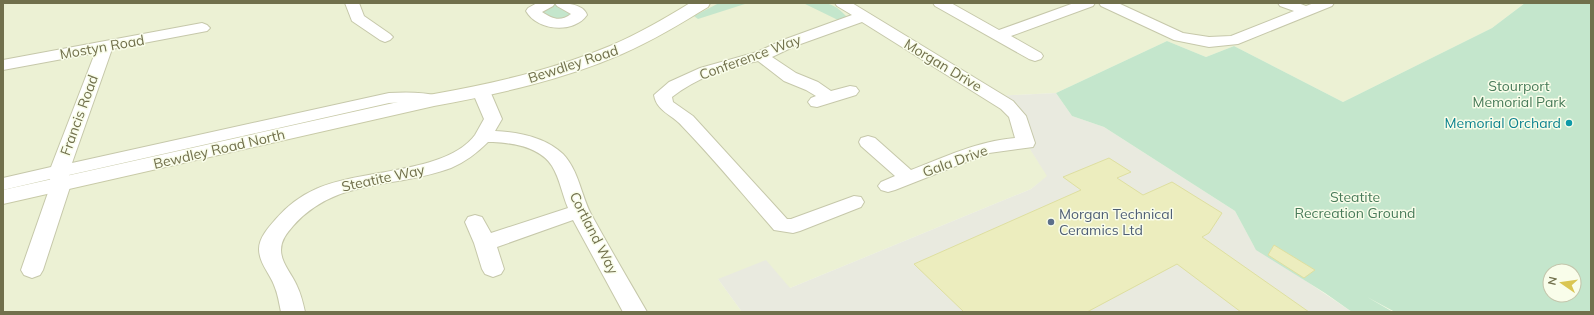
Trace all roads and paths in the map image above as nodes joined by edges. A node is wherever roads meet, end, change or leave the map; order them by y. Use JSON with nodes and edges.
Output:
{"nodes":[{"id":1,"x":352,"y":3,"type":"edge"},
{"id":2,"x":563,"y":3,"type":"edge"},
{"id":3,"x":702,"y":3,"type":"edge"},
{"id":4,"x":842,"y":3,"type":"edge"},
{"id":5,"x":940,"y":3,"type":"edge"},
{"id":6,"x":1088,"y":3,"type":"edge"},
{"id":7,"x":1106,"y":3,"type":"edge"},
{"id":8,"x":1285,"y":3,"type":"edge"},
{"id":9,"x":1327,"y":3,"type":"edge"},
{"id":10,"x":546,"y":4,"type":"edge"},
{"id":11,"x":1306,"y":11,"type":"junction"},
{"id":12,"x":864,"y":16,"type":"junction"},
{"id":13,"x":202,"y":28,"type":"dead end"},
{"id":14,"x":999,"y":35,"type":"junction"},
{"id":15,"x":385,"y":37,"type":"dead end"},
{"id":16,"x":105,"y":47,"type":"junction"},
{"id":17,"x":761,"y":56,"type":"junction"},
{"id":18,"x":1035,"y":56,"type":"dead end"},
{"id":19,"x":3,"y":65,"type":"edge"},
{"id":20,"x":850,"y":90,"type":"dead end"},
{"id":21,"x":481,"y":91,"type":"junction"},
{"id":22,"x":434,"y":100,"type":"joint"},
{"id":23,"x":484,"y":137,"type":"junction"},
{"id":24,"x":868,"y":142,"type":"dead end"},
{"id":25,"x":1026,"y":143,"type":"joint"},
{"id":26,"x":60,"y":178,"type":"junction"},
{"id":27,"x":908,"y":178,"type":"junction"},
{"id":28,"x":3,"y":184,"type":"edge"},
{"id":29,"x":888,"y":186,"type":"dead end"},
{"id":30,"x":3,"y":197,"type":"edge"},
{"id":31,"x":854,"y":202,"type":"dead end"},
{"id":32,"x":579,"y":211,"type":"junction"},
{"id":33,"x":475,"y":222,"type":"dead end"},
{"id":34,"x":485,"y":243,"type":"junction"},
{"id":35,"x":493,"y":269,"type":"dead end"},
{"id":36,"x":32,"y":270,"type":"dead end"},
{"id":37,"x":293,"y":312,"type":"edge"},
{"id":38,"x":635,"y":312,"type":"edge"}],
"edges":[{"from":1,"to":15,"type":"street"},
{"from":2,"to":10,"type":"street"},
{"from":2,"to":10,"type":"street"},
{"from":3,"to":21,"type":"main road","name":"Bewdley Road"},
{"from":4,"to":12,"type":"street","name":"Morgan Drive"},
{"from":5,"to":14,"type":"street"},
{"from":6,"to":14,"type":"street"},
{"from":7,"to":11,"type":"street"},
{"from":8,"to":11,"type":"street"},
{"from":9,"to":11,"type":"street"},
{"from":12,"to":17,"type":"street","name":"Conference Way"},
{"from":12,"to":25,"type":"street","name":"Morgan Drive"},
{"from":13,"to":16,"type":"street","name":"Mostyn Road"},
{"from":14,"to":18,"type":"street"},
{"from":16,"to":19,"type":"street","name":"Mostyn Road"},
{"from":16,"to":26,"type":"street","name":"Francis Road"},
{"from":17,"to":20,"type":"street"},
{"from":17,"to":31,"type":"street","name":"Conference Way"},
{"from":21,"to":22,"type":"main road","name":"Bewdley Road"},
{"from":21,"to":23,"type":"street","name":"Steatite Way"},
{"from":22,"to":26,"type":"main road","name":"Bewdley Road North"},
{"from":23,"to":32,"type":"street","name":"Cortland Way"},
{"from":23,"to":37,"type":"street","name":"Steatite Way"},
{"from":24,"to":27,"type":"street","name":"Gala Drive"},
{"from":25,"to":27,"type":"street","name":"Gala Drive"},
{"from":26,"to":28,"type":"street"},
{"from":26,"to":30,"type":"main road","name":"Bewdley Road North"},
{"from":26,"to":36,"type":"street","name":"Francis Road"},
{"from":27,"to":29,"type":"street","name":"Gala Drive"},
{"from":32,"to":34,"type":"street"},
{"from":32,"to":38,"type":"street","name":"Cortland Way"},
{"from":33,"to":34,"type":"street"},
{"from":34,"to":35,"type":"street"}]}
